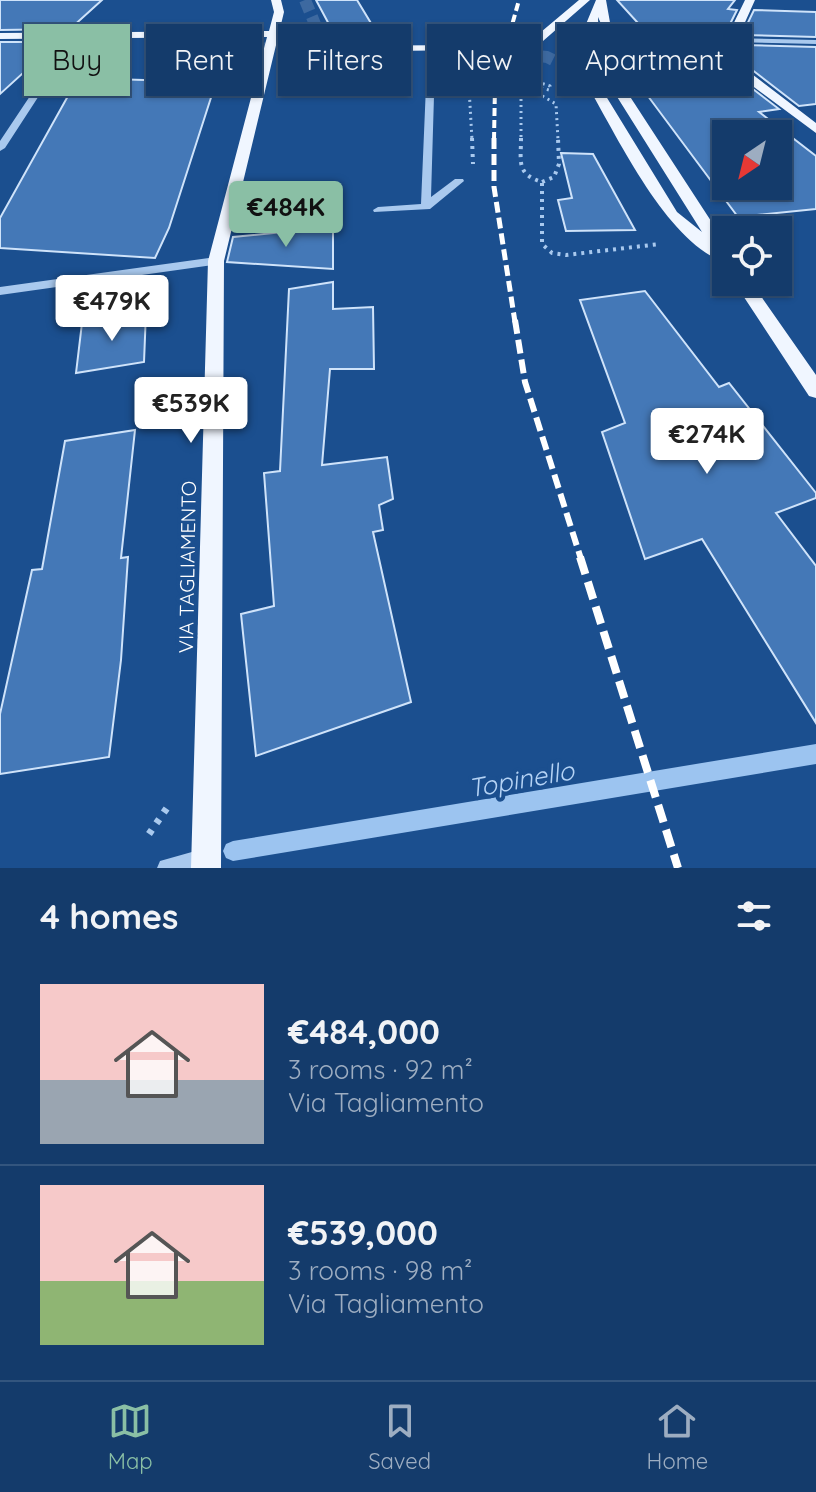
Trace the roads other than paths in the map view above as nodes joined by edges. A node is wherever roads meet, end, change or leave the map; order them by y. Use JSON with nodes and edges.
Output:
{"nodes":[{"id":1,"x":276,"y":0,"type":"edge"},
{"id":2,"x":585,"y":0,"type":"edge"},
{"id":3,"x":750,"y":0,"type":"edge"},
{"id":4,"x":600,"y":1,"type":"edge"},
{"id":5,"x":591,"y":24,"type":"edge"},
{"id":6,"x":603,"y":24,"type":"edge"},
{"id":7,"x":739,"y":24,"type":"edge"},
{"id":8,"x":274,"y":34,"type":"junction"},
{"id":9,"x":0,"y":36,"type":"edge"},
{"id":10,"x":541,"y":37,"type":"edge"},
{"id":11,"x":752,"y":40,"type":"edge"},
{"id":12,"x":816,"y":42,"type":"edge"},
{"id":13,"x":0,"y":45,"type":"edge"},
{"id":14,"x":146,"y":47,"type":"edge"},
{"id":15,"x":752,"y":80,"type":"edge"},
{"id":16,"x":34,"y":96,"type":"edge"},
{"id":17,"x":430,"y":96,"type":"edge"},
{"id":18,"x":600,"y":96,"type":"tunnel mouth"},
{"id":19,"x":625,"y":96,"type":"edge"},
{"id":20,"x":816,"y":129,"type":"edge"},
{"id":21,"x":0,"y":148,"type":"edge"},
{"id":22,"x":459,"y":181,"type":"road end"},
{"id":23,"x":426,"y":207,"type":"junction"},
{"id":24,"x":378,"y":210,"type":"dead end"},
{"id":25,"x":712,"y":236,"type":"edge"},
{"id":26,"x":712,"y":248,"type":"edge"},
{"id":27,"x":216,"y":261,"type":"junction"},
{"id":28,"x":0,"y":291,"type":"edge"},
{"id":29,"x":752,"y":296,"type":"edge"},
{"id":30,"x":816,"y":390,"type":"edge"},
{"id":31,"x":206,"y":863,"type":"edge"},
{"id":32,"x":167,"y":868,"type":"edge"}],
"edges":[{"from":1,"to":8,"type":"main road","name":"VIA TAGLIAMENTO"},
{"from":2,"to":10,"type":"main road"},
{"from":3,"to":7,"type":"main road"},
{"from":4,"to":5,"type":"main road"},
{"from":4,"to":6,"type":"main road"},
{"from":8,"to":9,"type":"main road"},
{"from":8,"to":27,"type":"main road","name":"VIA TAGLIAMENTO"},
{"from":11,"to":12,"type":"street"},
{"from":13,"to":14,"type":"main road"},
{"from":15,"to":20,"type":"main road"},
{"from":16,"to":21,"type":"street"},
{"from":17,"to":23,"type":"street"},
{"from":18,"to":26,"type":"main road"},
{"from":19,"to":25,"type":"main road"},
{"from":22,"to":23,"type":"street"},
{"from":23,"to":24,"type":"street"},
{"from":27,"to":28,"type":"street"},
{"from":27,"to":31,"type":"main road","name":"VIA TAGLIAMENTO"},
{"from":29,"to":30,"type":"main road"},
{"from":31,"to":32,"type":"street"}]}
